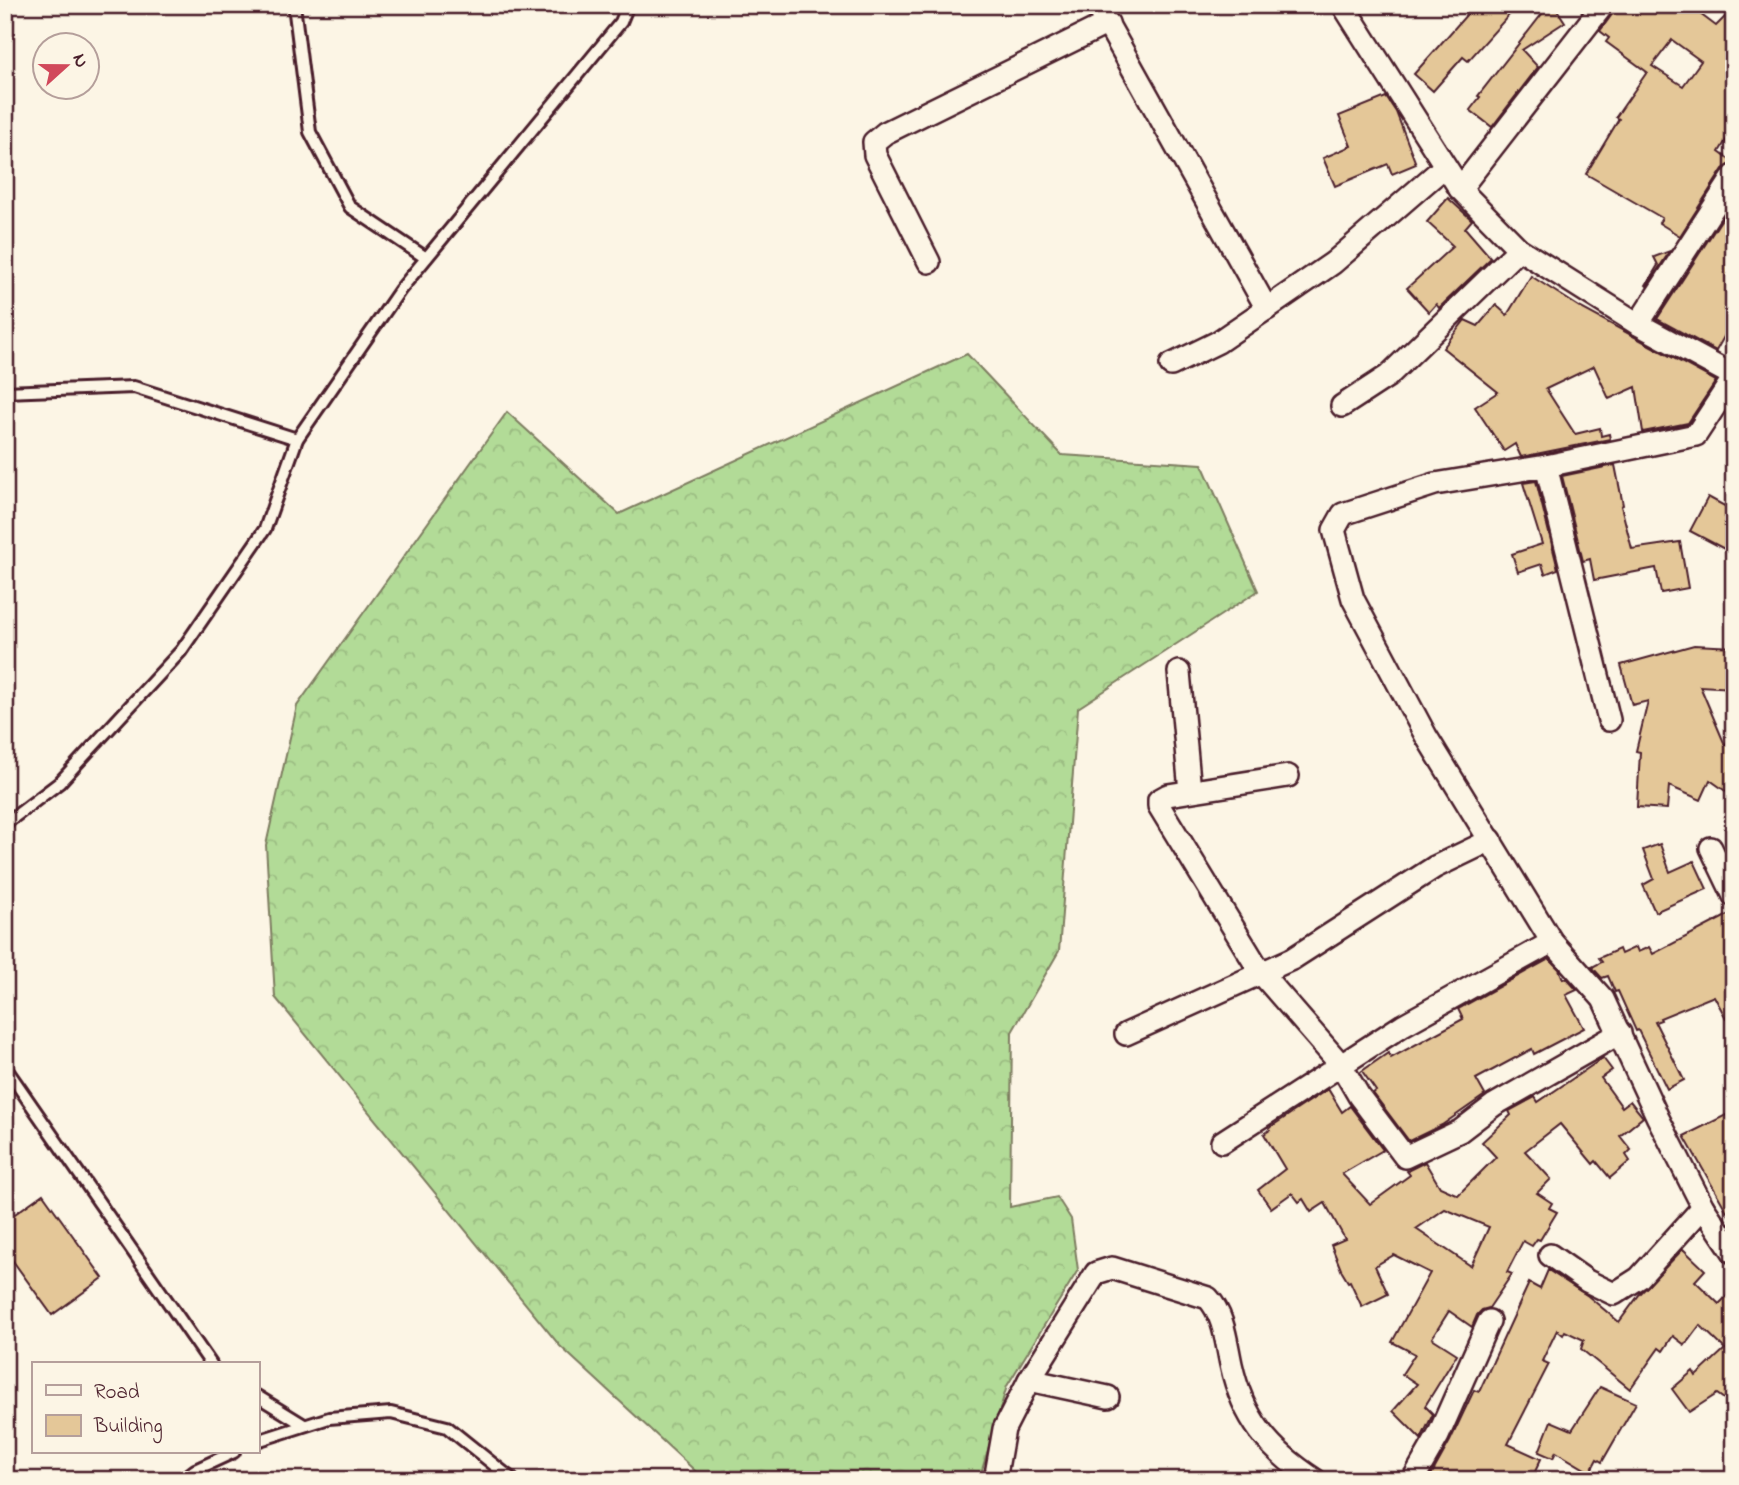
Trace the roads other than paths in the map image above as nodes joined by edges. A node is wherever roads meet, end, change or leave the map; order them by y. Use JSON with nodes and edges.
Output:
{"nodes":[{"id":1,"x":293,"y":5,"type":"edge"},
{"id":2,"x":628,"y":5,"type":"edge"},
{"id":3,"x":1342,"y":5,"type":"edge"},
{"id":4,"x":1603,"y":5,"type":"edge"},
{"id":5,"x":1103,"y":14,"type":"edge"},
{"id":6,"x":1444,"y":167,"type":"junction"},
{"id":7,"x":1734,"y":176,"type":"edge"},
{"id":8,"x":1460,"y":189,"type":"junction"},
{"id":9,"x":1519,"y":249,"type":"junction"},
{"id":10,"x":426,"y":258,"type":"junction"},
{"id":11,"x":929,"y":262,"type":"dead end"},
{"id":12,"x":1267,"y":309,"type":"junction"},
{"id":13,"x":1638,"y":324,"type":"junction"},
{"id":14,"x":1171,"y":365,"type":"dead end"},
{"id":15,"x":1734,"y":376,"type":"edge"},
{"id":16,"x":5,"y":392,"type":"edge"},
{"id":17,"x":1342,"y":407,"type":"dead end"},
{"id":18,"x":297,"y":439,"type":"junction"},
{"id":19,"x":1546,"y":466,"type":"junction"},
{"id":20,"x":1179,"y":672,"type":"dead end"},
{"id":21,"x":1609,"y":720,"type":"dead end"},
{"id":22,"x":1287,"y":776,"type":"dead end"},
{"id":23,"x":1190,"y":791,"type":"junction"},
{"id":24,"x":5,"y":824,"type":"edge"},
{"id":25,"x":1491,"y":840,"type":"junction"},
{"id":26,"x":1711,"y":848,"type":"dead end"},
{"id":27,"x":1734,"y":896,"type":"edge"},
{"id":28,"x":1552,"y":942,"type":"junction"},
{"id":29,"x":1261,"y":973,"type":"junction"},
{"id":30,"x":1620,"y":1033,"type":"junction"},
{"id":31,"x":1126,"y":1034,"type":"dead end"},
{"id":32,"x":1341,"y":1065,"type":"junction"},
{"id":33,"x":5,"y":1067,"type":"edge"},
{"id":34,"x":1222,"y":1142,"type":"dead end"},
{"id":35,"x":1703,"y":1208,"type":"junction"},
{"id":36,"x":1734,"y":1252,"type":"edge"},
{"id":37,"x":1550,"y":1255,"type":"dead end"},
{"id":38,"x":1489,"y":1321,"type":"dead end"},
{"id":39,"x":210,"y":1362,"type":"edge"},
{"id":40,"x":1029,"y":1380,"type":"junction"},
{"id":41,"x":259,"y":1397,"type":"edge"},
{"id":42,"x":1108,"y":1397,"type":"dead end"},
{"id":43,"x":304,"y":1425,"type":"junction"},
{"id":44,"x":259,"y":1440,"type":"edge"},
{"id":45,"x":230,"y":1454,"type":"edge"},
{"id":46,"x":1305,"y":1477,"type":"edge"},
{"id":47,"x":1413,"y":1479,"type":"edge"},
{"id":48,"x":183,"y":1480,"type":"edge"},
{"id":49,"x":513,"y":1480,"type":"edge"},
{"id":50,"x":995,"y":1480,"type":"edge"}],
"edges":[{"from":1,"to":10,"type":"lane"},
{"from":2,"to":10,"type":"lane"},
{"from":3,"to":6,"type":"street"},
{"from":4,"to":8,"type":"street"},
{"from":5,"to":11,"type":"street"},
{"from":5,"to":12,"type":"street"},
{"from":6,"to":8,"type":"street"},
{"from":6,"to":12,"type":"street"},
{"from":7,"to":13,"type":"street"},
{"from":8,"to":9,"type":"street"},
{"from":9,"to":13,"type":"street"},
{"from":9,"to":17,"type":"street"},
{"from":10,"to":18,"type":"lane"},
{"from":12,"to":14,"type":"street"},
{"from":13,"to":15,"type":"street"},
{"from":15,"to":19,"type":"street"},
{"from":16,"to":18,"type":"lane"},
{"from":18,"to":24,"type":"lane"},
{"from":19,"to":21,"type":"street"},
{"from":19,"to":25,"type":"street"},
{"from":20,"to":23,"type":"street"},
{"from":22,"to":23,"type":"street"},
{"from":23,"to":29,"type":"street"},
{"from":25,"to":28,"type":"street"},
{"from":25,"to":29,"type":"street"},
{"from":26,"to":27,"type":"street"},
{"from":28,"to":30,"type":"street"},
{"from":28,"to":32,"type":"street"},
{"from":29,"to":31,"type":"street"},
{"from":29,"to":32,"type":"street"},
{"from":30,"to":32,"type":"street"},
{"from":30,"to":35,"type":"street"},
{"from":32,"to":34,"type":"street"},
{"from":33,"to":39,"type":"lane"},
{"from":35,"to":36,"type":"street"},
{"from":35,"to":37,"type":"street"},
{"from":38,"to":47,"type":"street"},
{"from":40,"to":42,"type":"street"},
{"from":40,"to":46,"type":"street"},
{"from":40,"to":50,"type":"street"},
{"from":41,"to":43,"type":"lane"},
{"from":43,"to":44,"type":"lane"},
{"from":43,"to":49,"type":"lane"},
{"from":45,"to":48,"type":"lane"}]}
